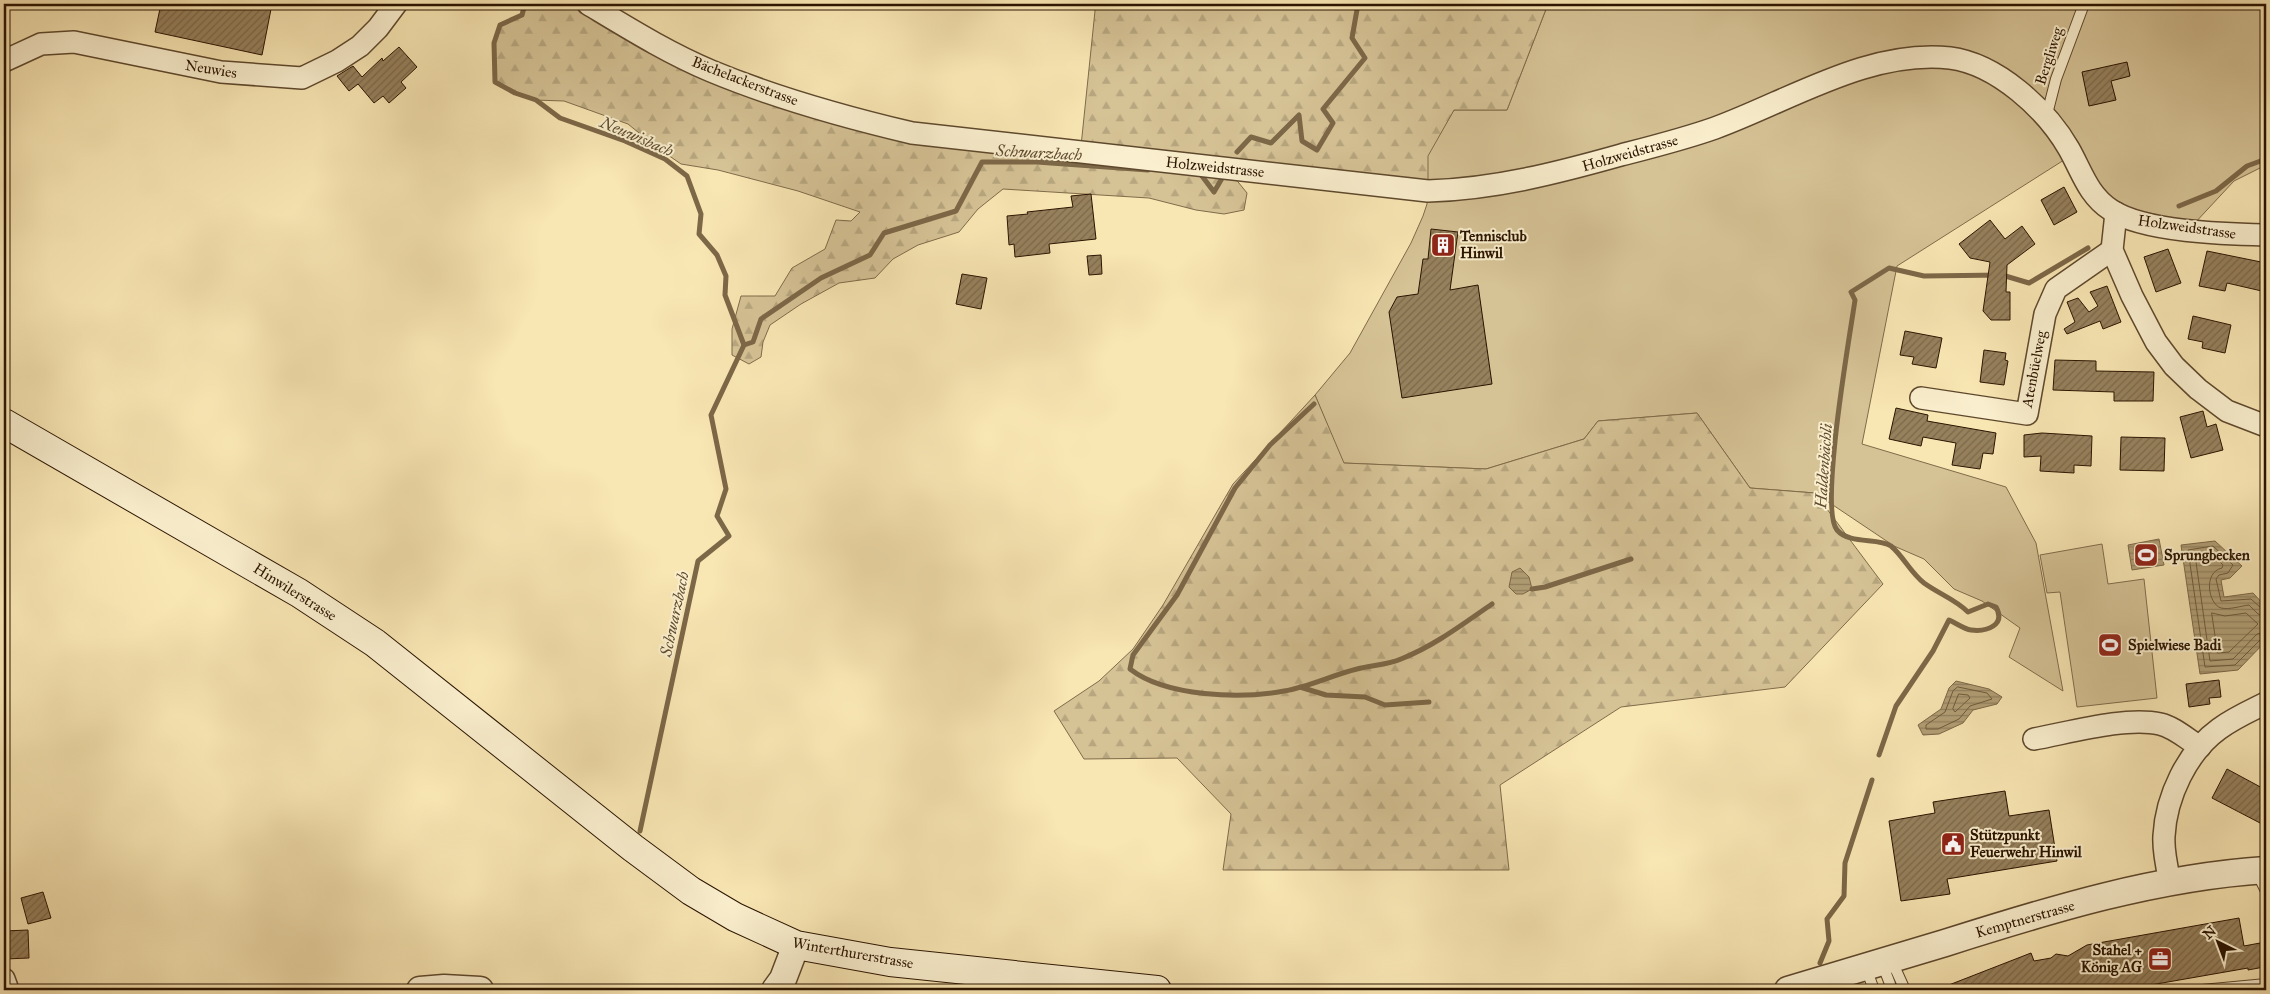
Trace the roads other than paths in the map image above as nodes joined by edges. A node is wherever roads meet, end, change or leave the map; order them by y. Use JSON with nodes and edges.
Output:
{"nodes":[{"id":1,"x":396,"y":4,"type":"edge"},
{"id":2,"x":588,"y":4,"type":"edge"},
{"id":3,"x":2084,"y":4,"type":"edge"},
{"id":4,"x":4,"y":61,"type":"edge"},
{"id":5,"x":2046,"y":119,"type":"junction"},
{"id":6,"x":912,"y":133,"type":"joint"},
{"id":7,"x":2116,"y":213,"type":"junction"},
{"id":8,"x":2266,"y":236,"type":"edge"},
{"id":9,"x":2112,"y":250,"type":"junction"},
{"id":10,"x":1921,"y":398,"type":"dead end"},
{"id":11,"x":4,"y":423,"type":"edge"},
{"id":12,"x":2266,"y":426,"type":"edge"},
{"id":13,"x":2266,"y":703,"type":"edge"},
{"id":14,"x":2034,"y":739,"type":"dead end"},
{"id":15,"x":2200,"y":747,"type":"junction"},
{"id":16,"x":564,"y":793,"type":"joint"},
{"id":17,"x":2262,"y":877,"type":"edge"},
{"id":18,"x":2170,"y":882,"type":"junction"},
{"id":19,"x":796,"y":945,"type":"junction"},
{"id":20,"x":1878,"y":969,"type":"edge"},
{"id":21,"x":4,"y":979,"type":"edge"},
{"id":22,"x":2266,"y":984,"type":"edge"},
{"id":23,"x":8,"y":990,"type":"edge"},
{"id":24,"x":420,"y":990,"type":"edge"},
{"id":25,"x":480,"y":990,"type":"edge"},
{"id":26,"x":775,"y":990,"type":"edge"},
{"id":27,"x":1157,"y":990,"type":"edge"},
{"id":28,"x":1788,"y":990,"type":"edge"},
{"id":29,"x":1889,"y":990,"type":"edge"},
{"id":30,"x":1904,"y":990,"type":"edge"},
{"id":31,"x":2202,"y":990,"type":"edge"}],
"edges":[{"from":1,"to":4,"type":"street","name":"Neuwies"},
{"from":2,"to":6,"type":"street","name":"Bächelackerstrasse"},
{"from":3,"to":5,"type":"lane","name":"Bergliweg"},
{"from":5,"to":6,"type":"street","name":"Holzweidstrasse"},
{"from":5,"to":7,"type":"street","name":"Holzweidstrasse"},
{"from":7,"to":8,"type":"street","name":"Holzweidstrasse"},
{"from":7,"to":9,"type":"street"},
{"from":9,"to":10,"type":"street","name":"Atenbüelweg"},
{"from":9,"to":12,"type":"street"},
{"from":11,"to":16,"type":"main road","name":"Hinwilerstrasse"},
{"from":13,"to":15,"type":"street"},
{"from":14,"to":15,"type":"street"},
{"from":15,"to":18,"type":"street"},
{"from":16,"to":19,"type":"main road","name":"Winterthurerstrasse"},
{"from":17,"to":18,"type":"street","name":"Kemptnerstrasse"},
{"from":18,"to":20,"type":"street","name":"Kemptnerstrasse"},
{"from":19,"to":26,"type":"street"},
{"from":19,"to":27,"type":"main road","name":"Winterthurerstrasse"},
{"from":20,"to":28,"type":"street","name":"Kemptnerstrasse"},
{"from":20,"to":29,"type":"lane"},
{"from":20,"to":30,"type":"lane"},
{"from":21,"to":23,"type":"street"},
{"from":22,"to":31,"type":"lane"},
{"from":24,"to":25,"type":"street"}]}
